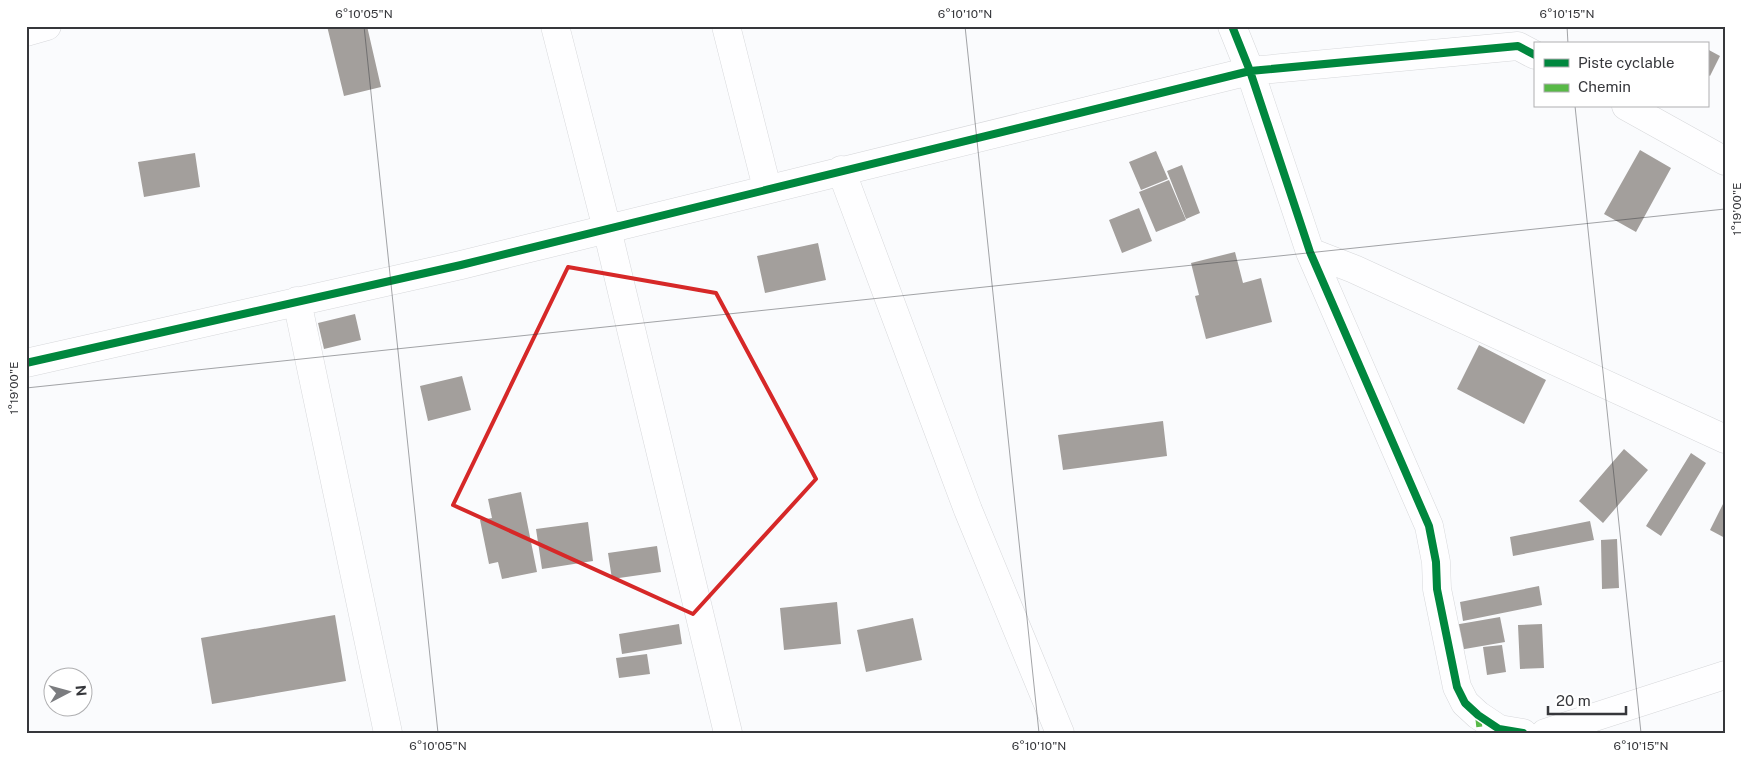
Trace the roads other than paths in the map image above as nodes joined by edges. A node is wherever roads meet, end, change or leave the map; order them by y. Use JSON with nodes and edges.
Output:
{"nodes":[{"id":1,"x":47,"y":26,"type":"edge"},
{"id":2,"x":555,"y":26,"type":"edge"},
{"id":3,"x":726,"y":26,"type":"edge"},
{"id":4,"x":1232,"y":26,"type":"edge"},
{"id":5,"x":26,"y":32,"type":"edge"},
{"id":6,"x":1527,"y":42,"type":"edge"},
{"id":7,"x":1250,"y":71,"type":"junction"},
{"id":8,"x":1630,"y":108,"type":"edge"},
{"id":9,"x":1725,"y":161,"type":"edge"},
{"id":10,"x":841,"y":170,"type":"junction"},
{"id":11,"x":767,"y":188,"type":"junction"},
{"id":12,"x":607,"y":229,"type":"junction"},
{"id":13,"x":1310,"y":252,"type":"junction"},
{"id":14,"x":297,"y":301,"type":"junction"},
{"id":15,"x":26,"y":363,"type":"edge"},
{"id":16,"x":1725,"y":439,"type":"edge"},
{"id":17,"x":1725,"y":675,"type":"edge"},
{"id":18,"x":388,"y":733,"type":"edge"},
{"id":19,"x":728,"y":733,"type":"edge"},
{"id":20,"x":1060,"y":733,"type":"edge"},
{"id":21,"x":1523,"y":733,"type":"edge"},
{"id":22,"x":1545,"y":733,"type":"edge"}],
"edges":[{"from":1,"to":5,"type":"street"},
{"from":2,"to":12,"type":"street"},
{"from":3,"to":11,"type":"street"},
{"from":4,"to":7,"type":"street"},
{"from":6,"to":7,"type":"street"},
{"from":7,"to":10,"type":"street"},
{"from":7,"to":13,"type":"street"},
{"from":8,"to":9,"type":"street"},
{"from":10,"to":11,"type":"street"},
{"from":10,"to":20,"type":"street"},
{"from":11,"to":12,"type":"street"},
{"from":12,"to":14,"type":"street"},
{"from":12,"to":19,"type":"street"},
{"from":13,"to":16,"type":"street"},
{"from":13,"to":21,"type":"street"},
{"from":14,"to":15,"type":"street"},
{"from":14,"to":18,"type":"street"},
{"from":17,"to":22,"type":"street"}]}
